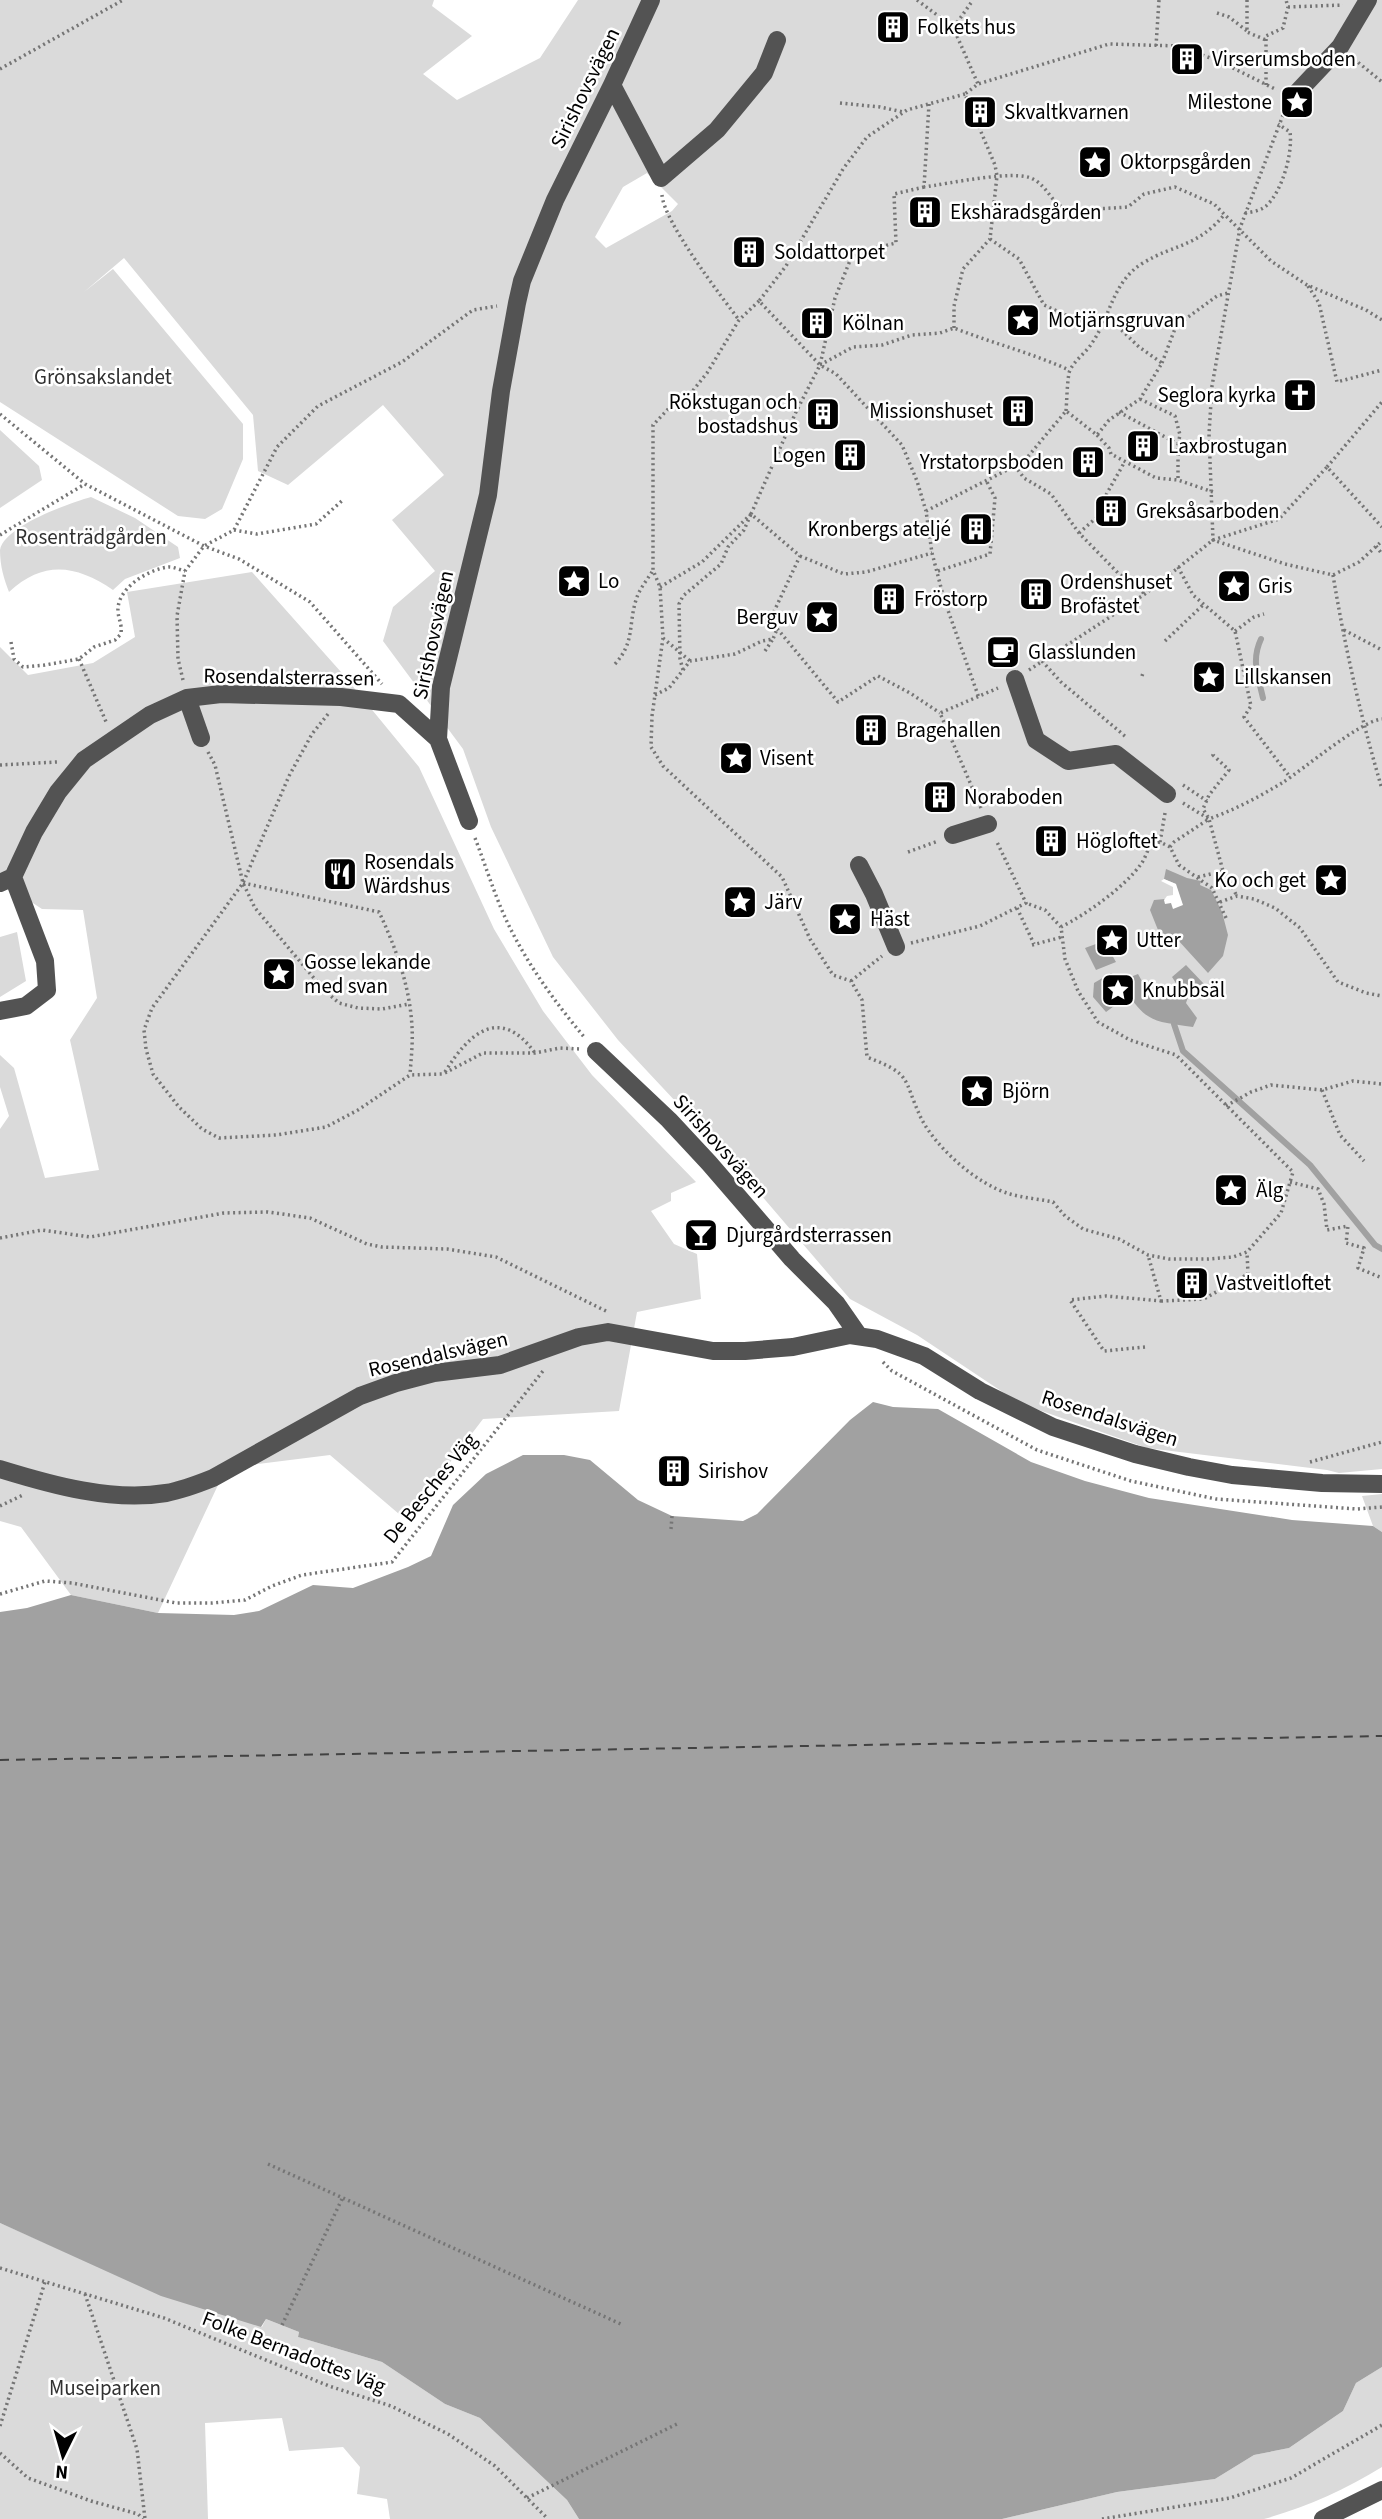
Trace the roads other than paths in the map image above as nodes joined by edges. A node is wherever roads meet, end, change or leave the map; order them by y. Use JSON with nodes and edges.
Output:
{"nodes":[{"id":1,"x":651,"y":0,"type":"edge"},
{"id":2,"x":1367,"y":2,"type":"edge"},
{"id":3,"x":777,"y":40,"type":"dead end"},
{"id":4,"x":612,"y":85,"type":"junction"},
{"id":5,"x":1292,"y":98,"type":"road end"},
{"id":6,"x":1015,"y":678,"type":"road end"},
{"id":7,"x":187,"y":698,"type":"junction"},
{"id":8,"x":201,"y":738,"type":"road end"},
{"id":9,"x":438,"y":739,"type":"junction"},
{"id":10,"x":1167,"y":794,"type":"road end"},
{"id":11,"x":469,"y":821,"type":"road end"},
{"id":12,"x":988,"y":824,"type":"road end"},
{"id":13,"x":953,"y":835,"type":"road end"},
{"id":14,"x":859,"y":865,"type":"dead end"},
{"id":15,"x":6,"y":880,"type":"edge"},
{"id":16,"x":896,"y":947,"type":"road end"},
{"id":17,"x":0,"y":1012,"type":"edge"},
{"id":18,"x":596,"y":1051,"type":"road end"},
{"id":19,"x":859,"y":1336,"type":"junction"},
{"id":20,"x":0,"y":1469,"type":"edge"},
{"id":21,"x":1382,"y":1484,"type":"edge"},
{"id":22,"x":1382,"y":2490,"type":"edge"},
{"id":23,"x":1323,"y":2519,"type":"edge"}],
"edges":[{"from":1,"to":4,"type":"street","name":"Sirishovsvägen"},
{"from":2,"to":5,"type":"street"},
{"from":3,"to":4,"type":"street"},
{"from":4,"to":9,"type":"street","name":"Sirishovsvägen"},
{"from":6,"to":10,"type":"street"},
{"from":7,"to":8,"type":"street"},
{"from":7,"to":9,"type":"street","name":"Rosendalsterrassen"},
{"from":7,"to":15,"type":"street","name":"Rosendalsterrassen"},
{"from":9,"to":11,"type":"street","name":"Sirishovsvägen"},
{"from":12,"to":13,"type":"street"},
{"from":14,"to":16,"type":"street"},
{"from":15,"to":17,"type":"street"},
{"from":18,"to":19,"type":"street","name":"Sirishovsvägen"},
{"from":19,"to":20,"type":"street","name":"Rosendalsvägen"},
{"from":19,"to":21,"type":"street","name":"Rosendalsvägen"},
{"from":22,"to":23,"type":"street"}]}
